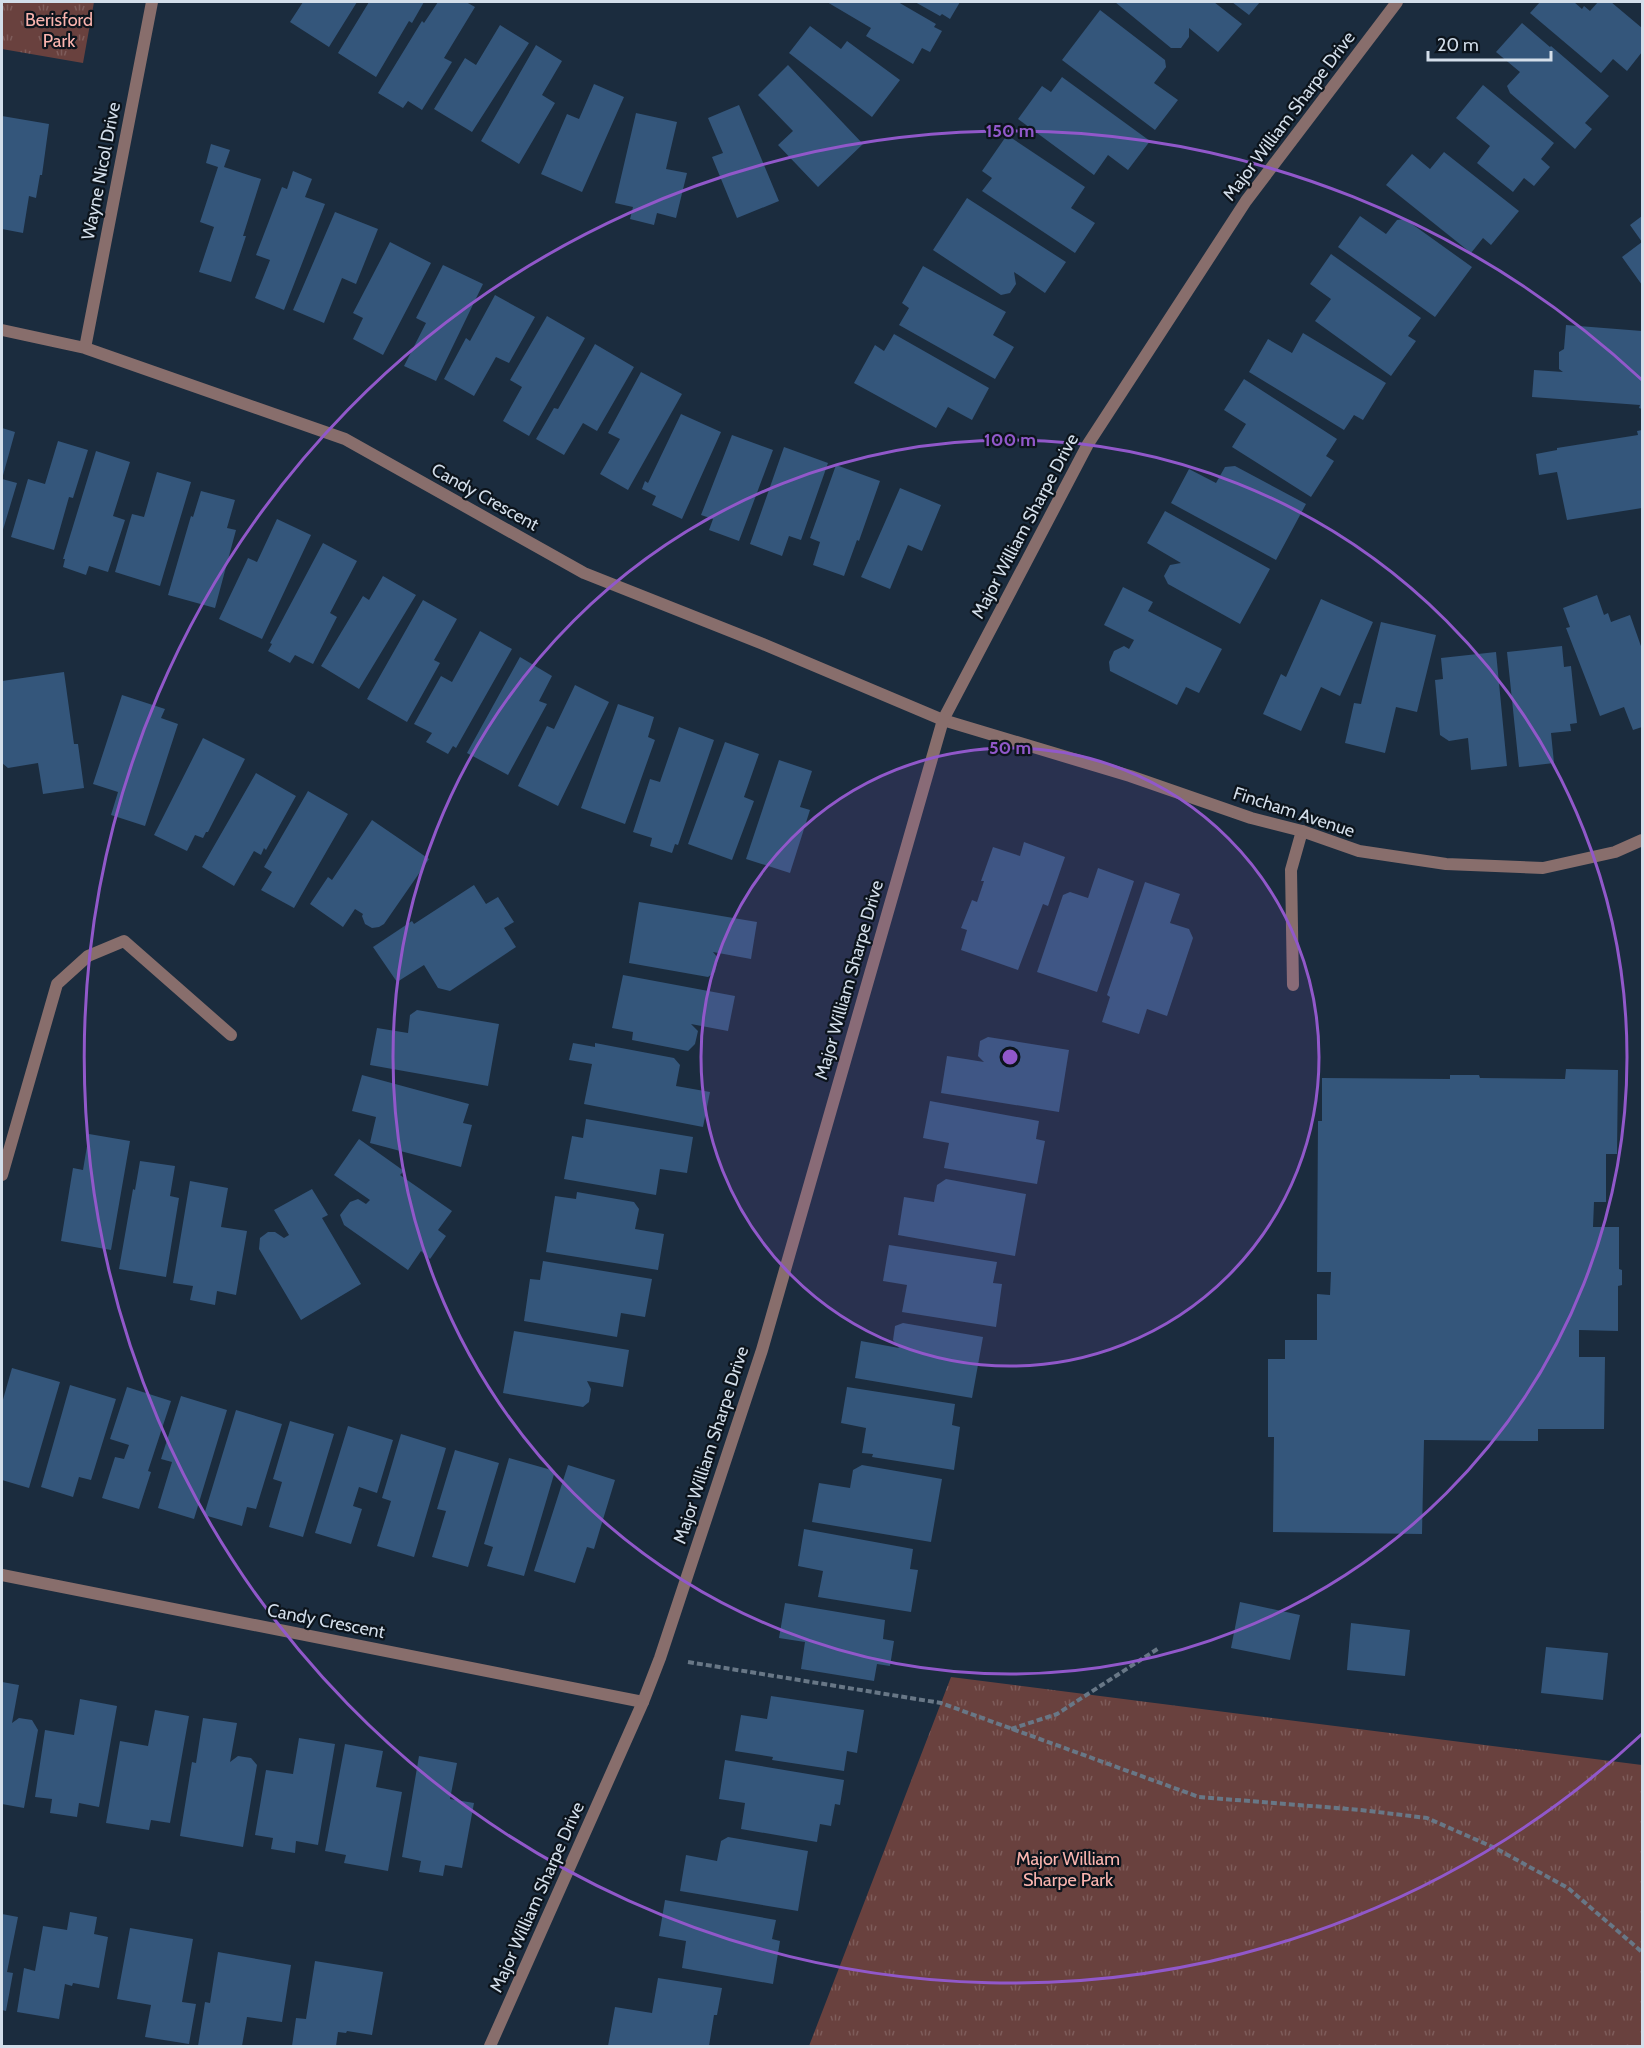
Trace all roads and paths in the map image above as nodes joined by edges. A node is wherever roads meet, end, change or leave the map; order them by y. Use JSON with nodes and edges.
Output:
{"nodes":[{"id":1,"x":152,"y":2,"type":"edge"},
{"id":2,"x":1397,"y":2,"type":"edge"},
{"id":3,"x":2,"y":330,"type":"edge"},
{"id":4,"x":86,"y":348,"type":"junction"},
{"id":5,"x":943,"y":720,"type":"junction"},
{"id":6,"x":1302,"y":831,"type":"junction"},
{"id":7,"x":1642,"y":840,"type":"edge"},
{"id":8,"x":1293,"y":985,"type":"dead end"},
{"id":9,"x":231,"y":1035,"type":"dead end"},
{"id":10,"x":2,"y":1175,"type":"edge"},
{"id":11,"x":2,"y":1575,"type":"edge"},
{"id":12,"x":1159,"y":1648,"type":"dead end"},
{"id":13,"x":660,"y":1658,"type":"junction"},
{"id":14,"x":643,"y":1702,"type":"junction"},
{"id":15,"x":1011,"y":1730,"type":"junction"},
{"id":16,"x":1642,"y":1952,"type":"edge"},
{"id":17,"x":490,"y":2046,"type":"edge"}],
"edges":[{"from":1,"to":4,"type":"street","name":"Wayne Nicol Drive"},
{"from":2,"to":5,"type":"street","name":"Major William Sharpe Drive"},
{"from":3,"to":4,"type":"street","name":"Candy Crescent"},
{"from":4,"to":5,"type":"street","name":"Candy Crescent"},
{"from":5,"to":6,"type":"street","name":"Fincham Avenue"},
{"from":5,"to":13,"type":"street","name":"Major William Sharpe Drive"},
{"from":6,"to":7,"type":"street","name":"Fincham Avenue"},
{"from":6,"to":8,"type":"street"},
{"from":9,"to":10,"type":"street"},
{"from":11,"to":14,"type":"street","name":"Candy Crescent"},
{"from":12,"to":15,"type":"path"},
{"from":13,"to":14,"type":"street","name":"Major William Sharpe Drive"},
{"from":13,"to":15,"type":"path"},
{"from":14,"to":17,"type":"street","name":"Major William Sharpe Drive"},
{"from":15,"to":16,"type":"path"}]}
